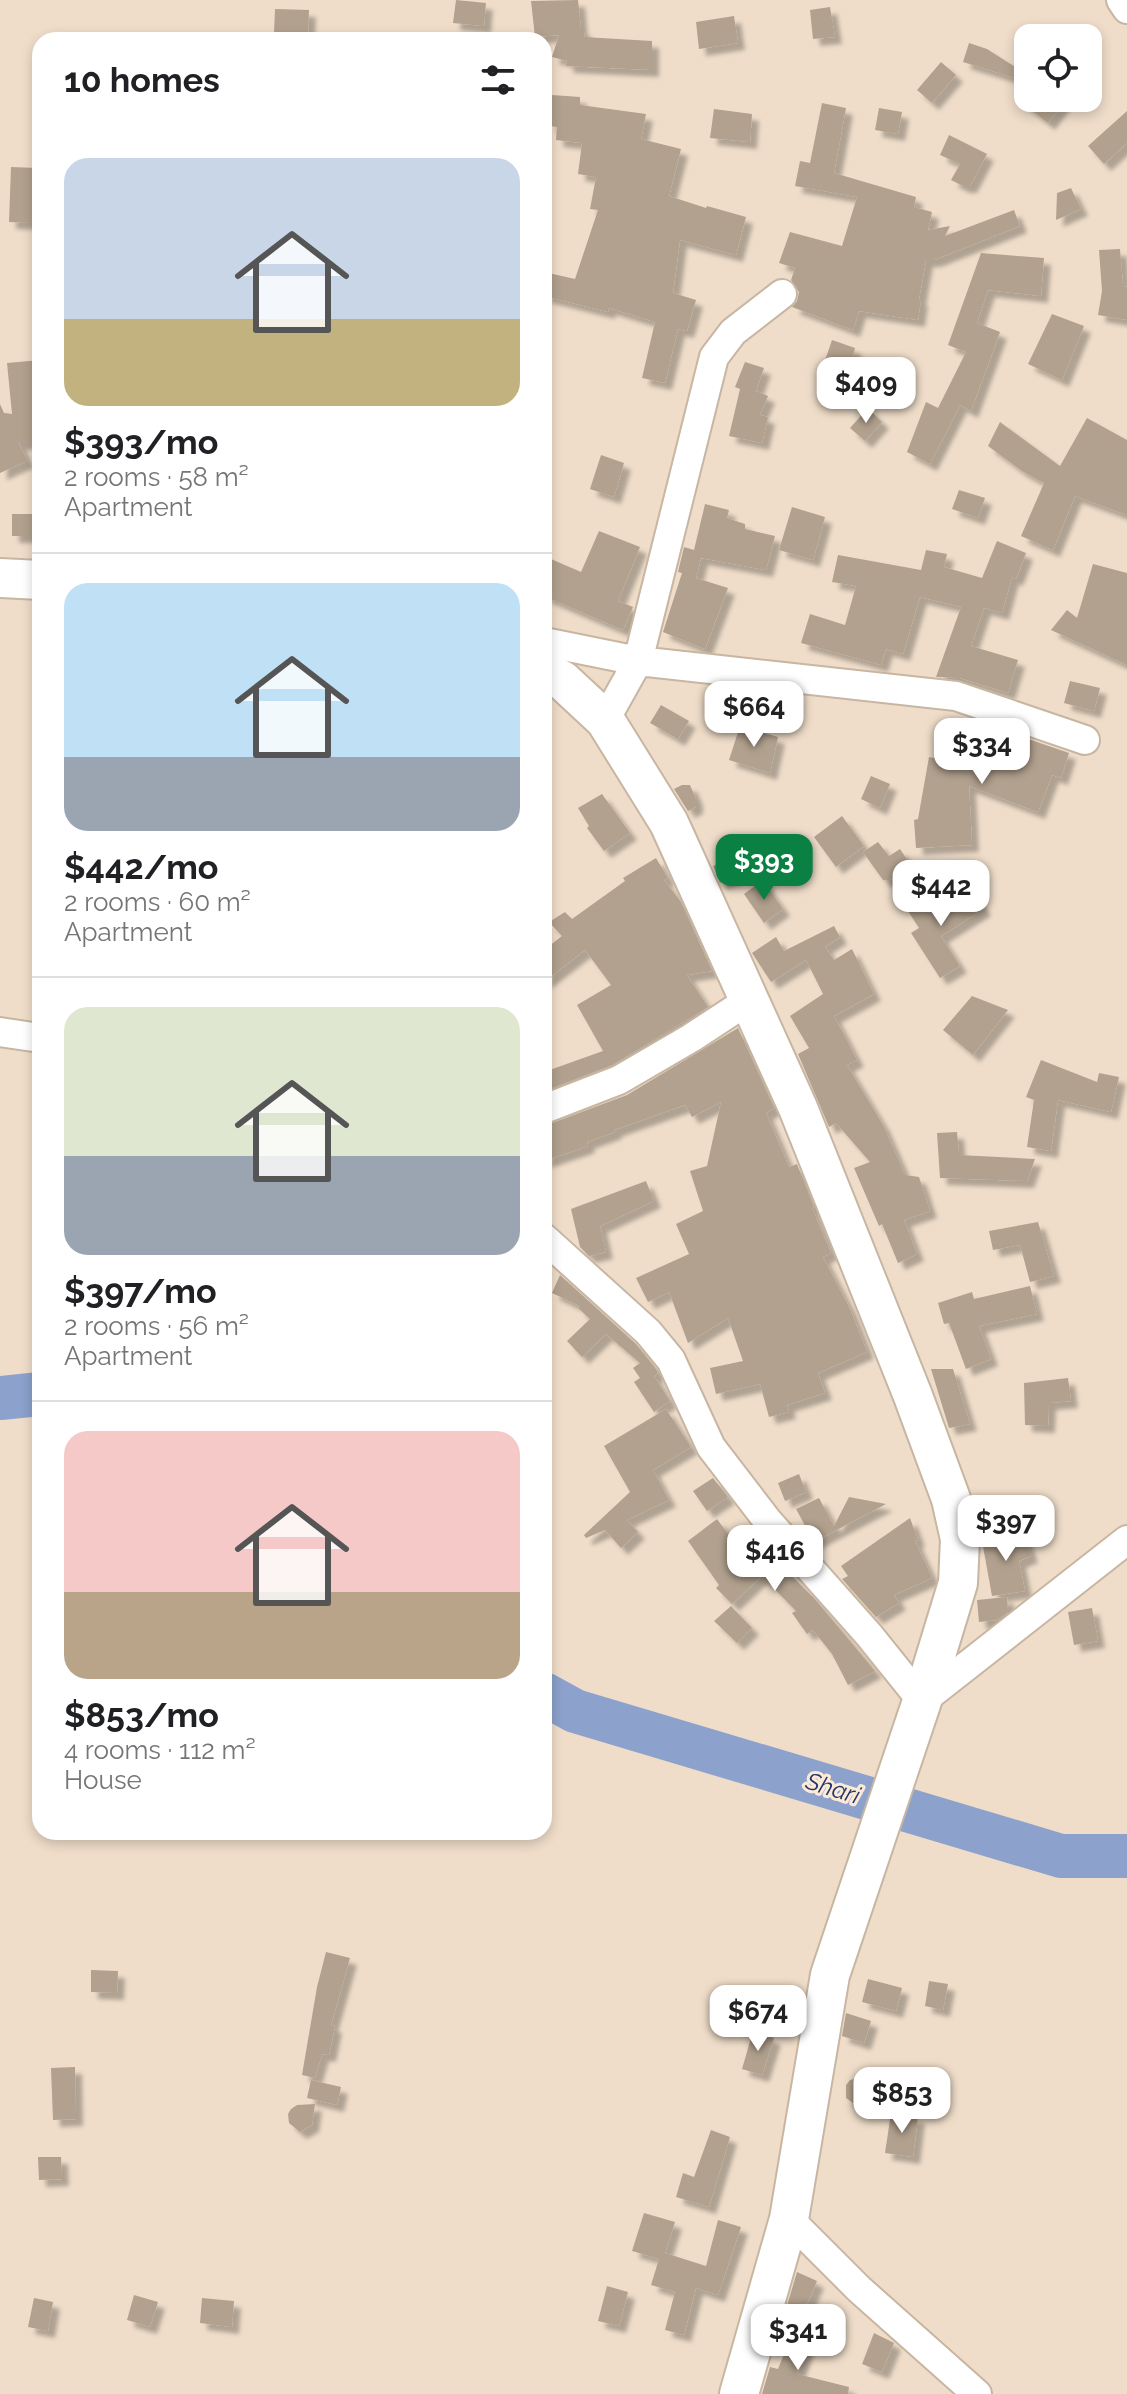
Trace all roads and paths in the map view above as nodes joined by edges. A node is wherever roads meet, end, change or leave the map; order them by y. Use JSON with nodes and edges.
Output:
{"nodes":[{"id":1,"x":1121,"y":0,"type":"edge"},
{"id":2,"x":1127,"y":9,"type":"edge"},
{"id":3,"x":782,"y":294,"type":"dead end"},
{"id":4,"x":0,"y":578,"type":"edge"},
{"id":5,"x":32,"y":580,"type":"edge"},
{"id":6,"x":552,"y":644,"type":"edge"},
{"id":7,"x":638,"y":661,"type":"junction"},
{"id":8,"x":552,"y":674,"type":"edge"},
{"id":9,"x":605,"y":720,"type":"junction"},
{"id":10,"x":1085,"y":740,"type":"dead end"},
{"id":11,"x":749,"y":1000,"type":"junction"},
{"id":12,"x":0,"y":1032,"type":"edge"},
{"id":13,"x":32,"y":1037,"type":"edge"},
{"id":14,"x":552,"y":1106,"type":"edge"},
{"id":15,"x":552,"y":1245,"type":"edge"},
{"id":16,"x":1127,"y":1540,"type":"edge"},
{"id":17,"x":922,"y":1701,"type":"junction"},
{"id":18,"x":789,"y":2219,"type":"junction"},
{"id":19,"x":739,"y":2394,"type":"edge"},
{"id":20,"x":977,"y":2394,"type":"edge"}],
"edges":[{"from":1,"to":2,"type":"street"},
{"from":3,"to":7,"type":"street"},
{"from":4,"to":5,"type":"street"},
{"from":6,"to":7,"type":"street"},
{"from":7,"to":9,"type":"street"},
{"from":7,"to":10,"type":"street"},
{"from":8,"to":9,"type":"street"},
{"from":9,"to":11,"type":"street"},
{"from":11,"to":14,"type":"street"},
{"from":11,"to":17,"type":"street"},
{"from":12,"to":13,"type":"street"},
{"from":15,"to":17,"type":"street"},
{"from":16,"to":17,"type":"street"},
{"from":17,"to":18,"type":"street"},
{"from":18,"to":19,"type":"street"},
{"from":18,"to":20,"type":"street"}]}
